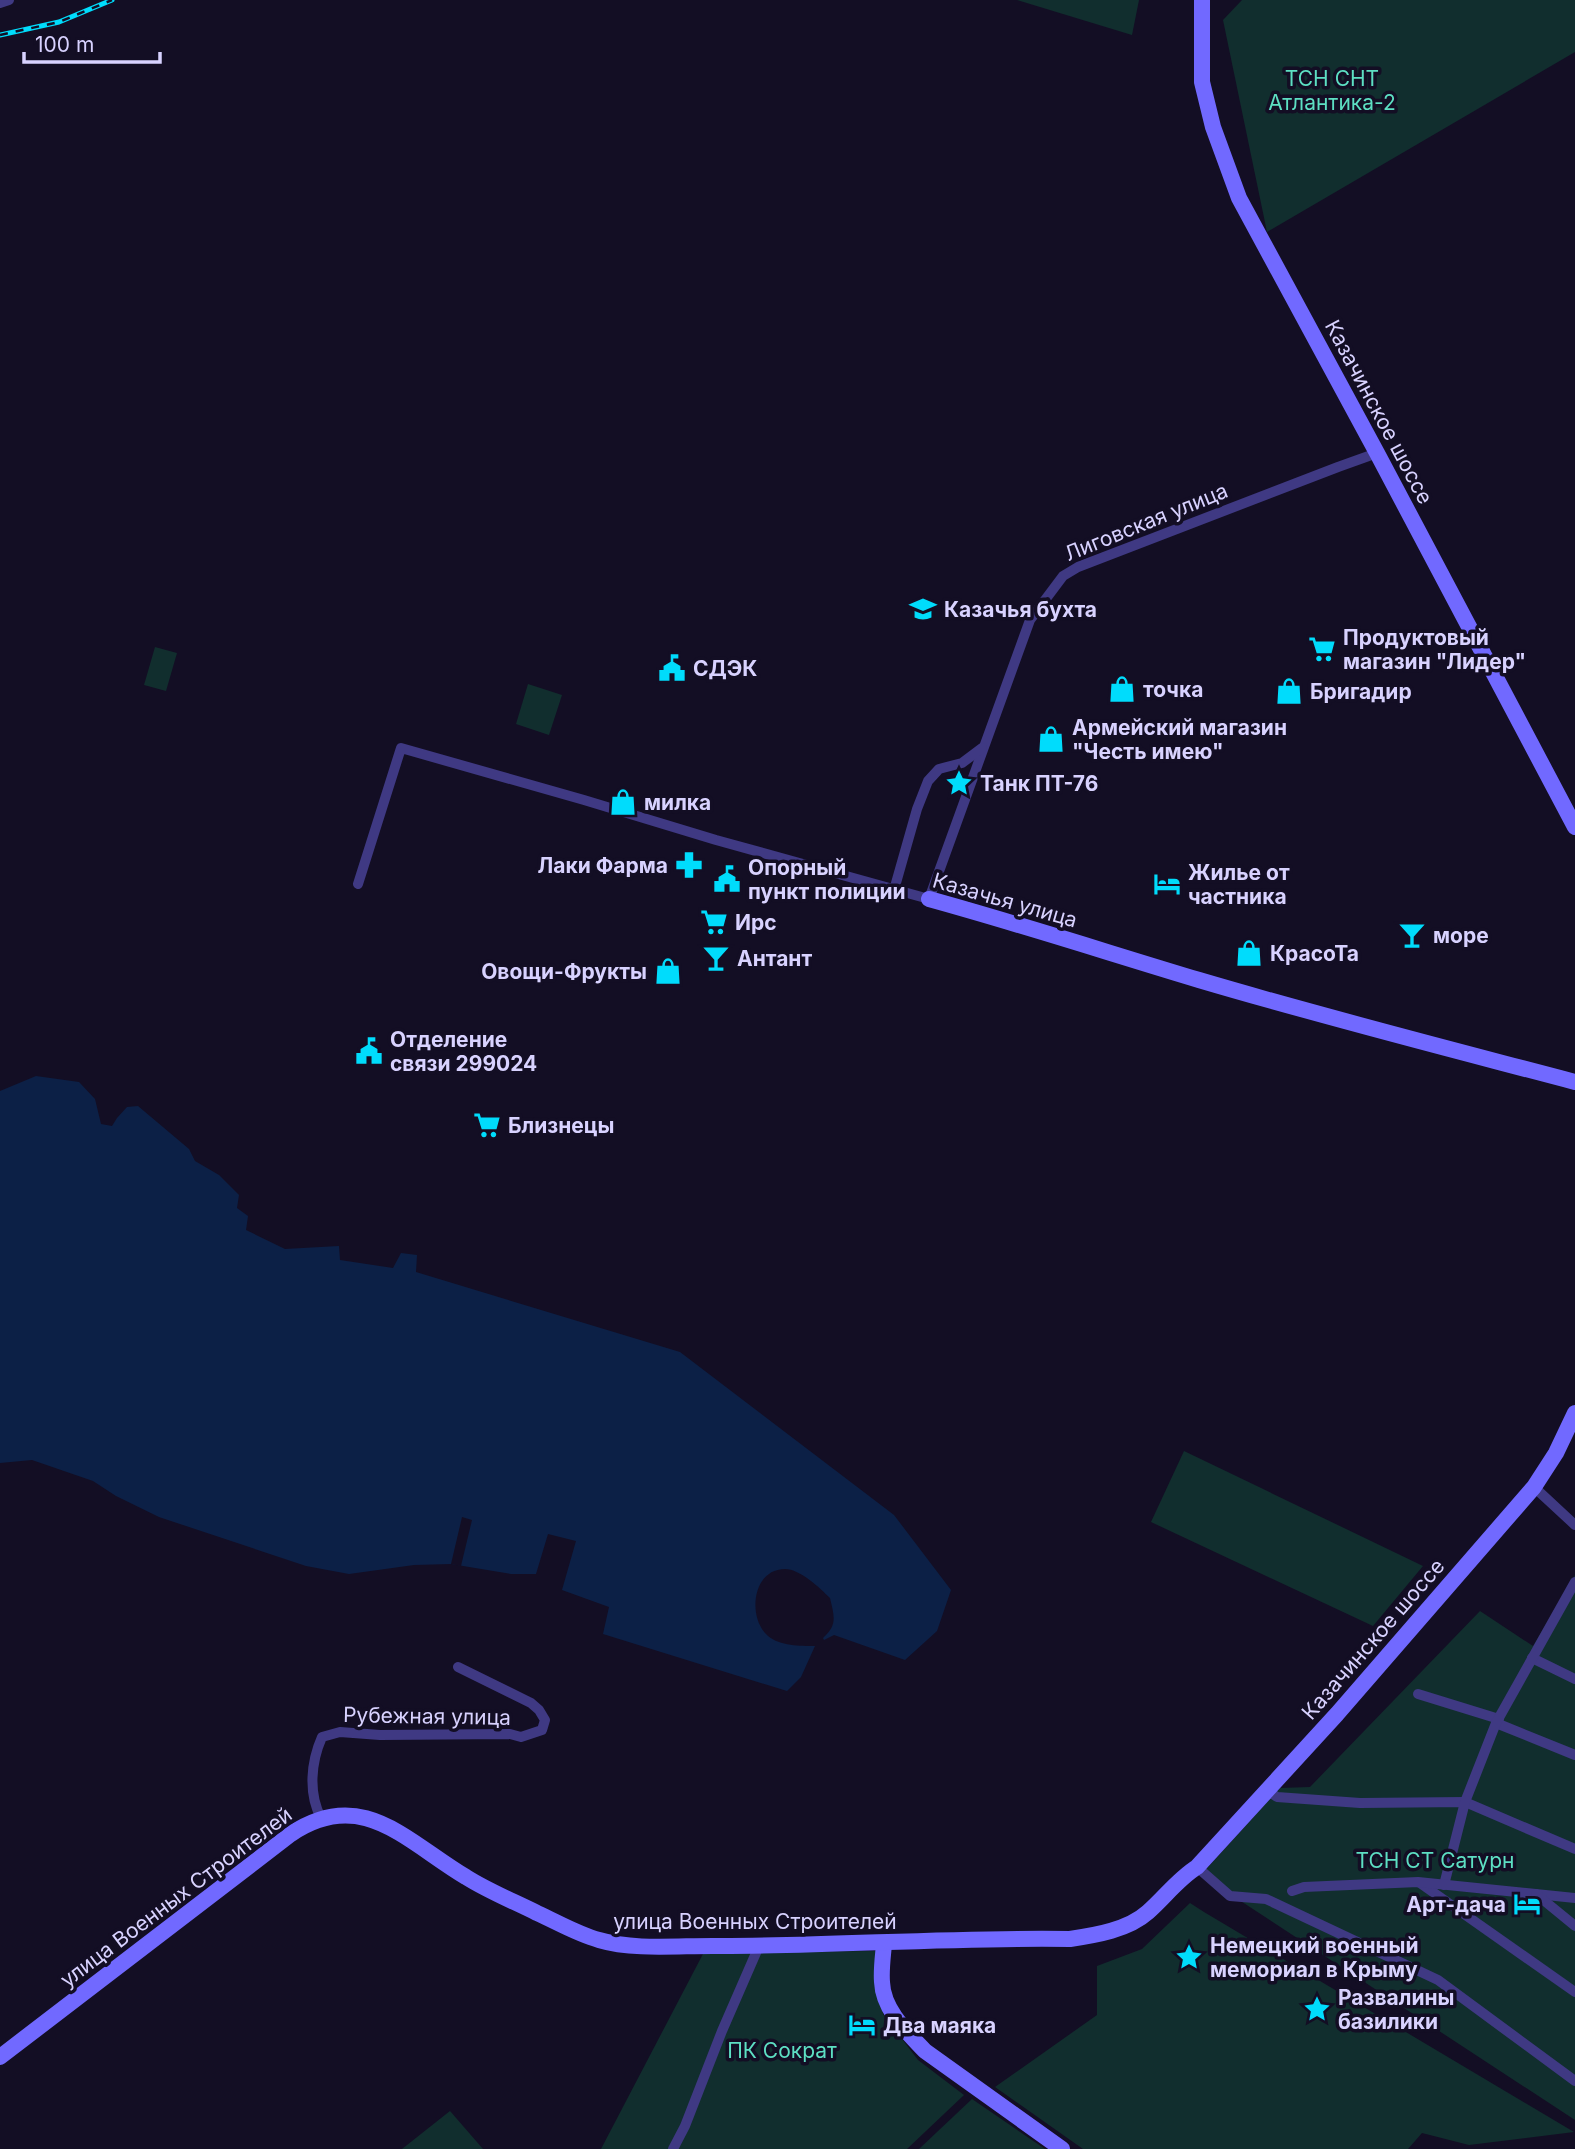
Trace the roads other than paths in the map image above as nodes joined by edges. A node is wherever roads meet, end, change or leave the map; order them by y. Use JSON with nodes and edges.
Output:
{"nodes":[{"id":1,"x":9,"y":0,"type":"edge"},
{"id":2,"x":1202,"y":0,"type":"edge"},
{"id":3,"x":0,"y":3,"type":"edge"},
{"id":4,"x":1377,"y":453,"type":"junction"},
{"id":5,"x":982,"y":748,"type":"junction"},
{"id":6,"x":1575,"y":827,"type":"edge"},
{"id":7,"x":358,"y":884,"type":"dead end"},
{"id":8,"x":894,"y":890,"type":"junction"},
{"id":9,"x":929,"y":900,"type":"junction"},
{"id":10,"x":1575,"y":1082,"type":"edge"},
{"id":11,"x":1575,"y":1413,"type":"edge"},
{"id":12,"x":1534,"y":1486,"type":"junction"},
{"id":13,"x":1575,"y":1524,"type":"edge"},
{"id":14,"x":1575,"y":1582,"type":"edge"},
{"id":15,"x":1532,"y":1658,"type":"junction"},
{"id":16,"x":458,"y":1667,"type":"dead end"},
{"id":17,"x":1575,"y":1679,"type":"edge"},
{"id":18,"x":1418,"y":1694,"type":"dead end"},
{"id":19,"x":1497,"y":1721,"type":"junction"},
{"id":20,"x":1575,"y":1755,"type":"edge"},
{"id":21,"x":1267,"y":1790,"type":"junction"},
{"id":22,"x":1465,"y":1802,"type":"junction"},
{"id":23,"x":321,"y":1818,"type":"junction"},
{"id":24,"x":1575,"y":1849,"type":"edge"},
{"id":25,"x":1198,"y":1867,"type":"junction"},
{"id":26,"x":1181,"y":1877,"type":"joint"},
{"id":27,"x":1418,"y":1882,"type":"junction"},
{"id":28,"x":1444,"y":1885,"type":"junction"},
{"id":29,"x":1292,"y":1891,"type":"dead end"},
{"id":30,"x":1536,"y":1894,"type":"junction"},
{"id":31,"x":1575,"y":1898,"type":"edge"},
{"id":32,"x":1575,"y":1926,"type":"edge"},
{"id":33,"x":915,"y":1943,"type":"junction"},
{"id":34,"x":845,"y":1944,"type":"junction"},
{"id":35,"x":884,"y":1944,"type":"junction"},
{"id":36,"x":759,"y":1946,"type":"junction"},
{"id":37,"x":882,"y":1984,"type":"junction"},
{"id":38,"x":1575,"y":1992,"type":"edge"},
{"id":39,"x":0,"y":2057,"type":"edge"},
{"id":40,"x":1575,"y":2081,"type":"edge"},
{"id":41,"x":673,"y":2149,"type":"edge"},
{"id":42,"x":1062,"y":2149,"type":"edge"}],
"edges":[{"from":1,"to":3,"type":"street"},
{"from":2,"to":4,"type":"main road","name":"Казачинское шоссе"},
{"from":4,"to":5,"type":"street","name":"Лиговская улица"},
{"from":4,"to":6,"type":"main road","name":"Казачинское шоссе"},
{"from":5,"to":8,"type":"street"},
{"from":5,"to":9,"type":"street","name":"Лиговская улица"},
{"from":7,"to":8,"type":"street","name":"Казачья улица"},
{"from":8,"to":9,"type":"street","name":"Казачья улица"},
{"from":9,"to":10,"type":"main road","name":"Казачья улица"},
{"from":11,"to":12,"type":"main road","name":"Казачинское шоссе"},
{"from":12,"to":13,"type":"street"},
{"from":12,"to":21,"type":"main road","name":"Казачинское шоссе"},
{"from":14,"to":15,"type":"street"},
{"from":15,"to":17,"type":"street"},
{"from":15,"to":19,"type":"street"},
{"from":16,"to":23,"type":"street","name":"Рубежная улица"},
{"from":18,"to":19,"type":"street"},
{"from":19,"to":20,"type":"street"},
{"from":19,"to":22,"type":"street"},
{"from":21,"to":22,"type":"street"},
{"from":21,"to":25,"type":"main road","name":"Казачинское шоссе"},
{"from":22,"to":24,"type":"street"},
{"from":22,"to":28,"type":"street"},
{"from":23,"to":36,"type":"main road","name":"улица Военных Строителей"},
{"from":23,"to":39,"type":"main road","name":"улица Военных Строителей"},
{"from":25,"to":26,"type":"main road","name":"Казачинское шоссе"},
{"from":25,"to":40,"type":"street"},
{"from":26,"to":33,"type":"main road","name":"улица Военных Строителей"},
{"from":27,"to":28,"type":"street"},
{"from":27,"to":29,"type":"street"},
{"from":27,"to":38,"type":"street"},
{"from":28,"to":30,"type":"street"},
{"from":30,"to":31,"type":"street"},
{"from":30,"to":32,"type":"street"},
{"from":33,"to":35,"type":"main road","name":"улица Военных Строителей"},
{"from":33,"to":37,"type":"main road"},
{"from":34,"to":35,"type":"main road","name":"улица Военных Строителей"},
{"from":34,"to":36,"type":"main road","name":"улица Военных Строителей"},
{"from":34,"to":37,"type":"main road"},
{"from":35,"to":37,"type":"main road"},
{"from":36,"to":41,"type":"street"},
{"from":37,"to":42,"type":"main road"}]}
